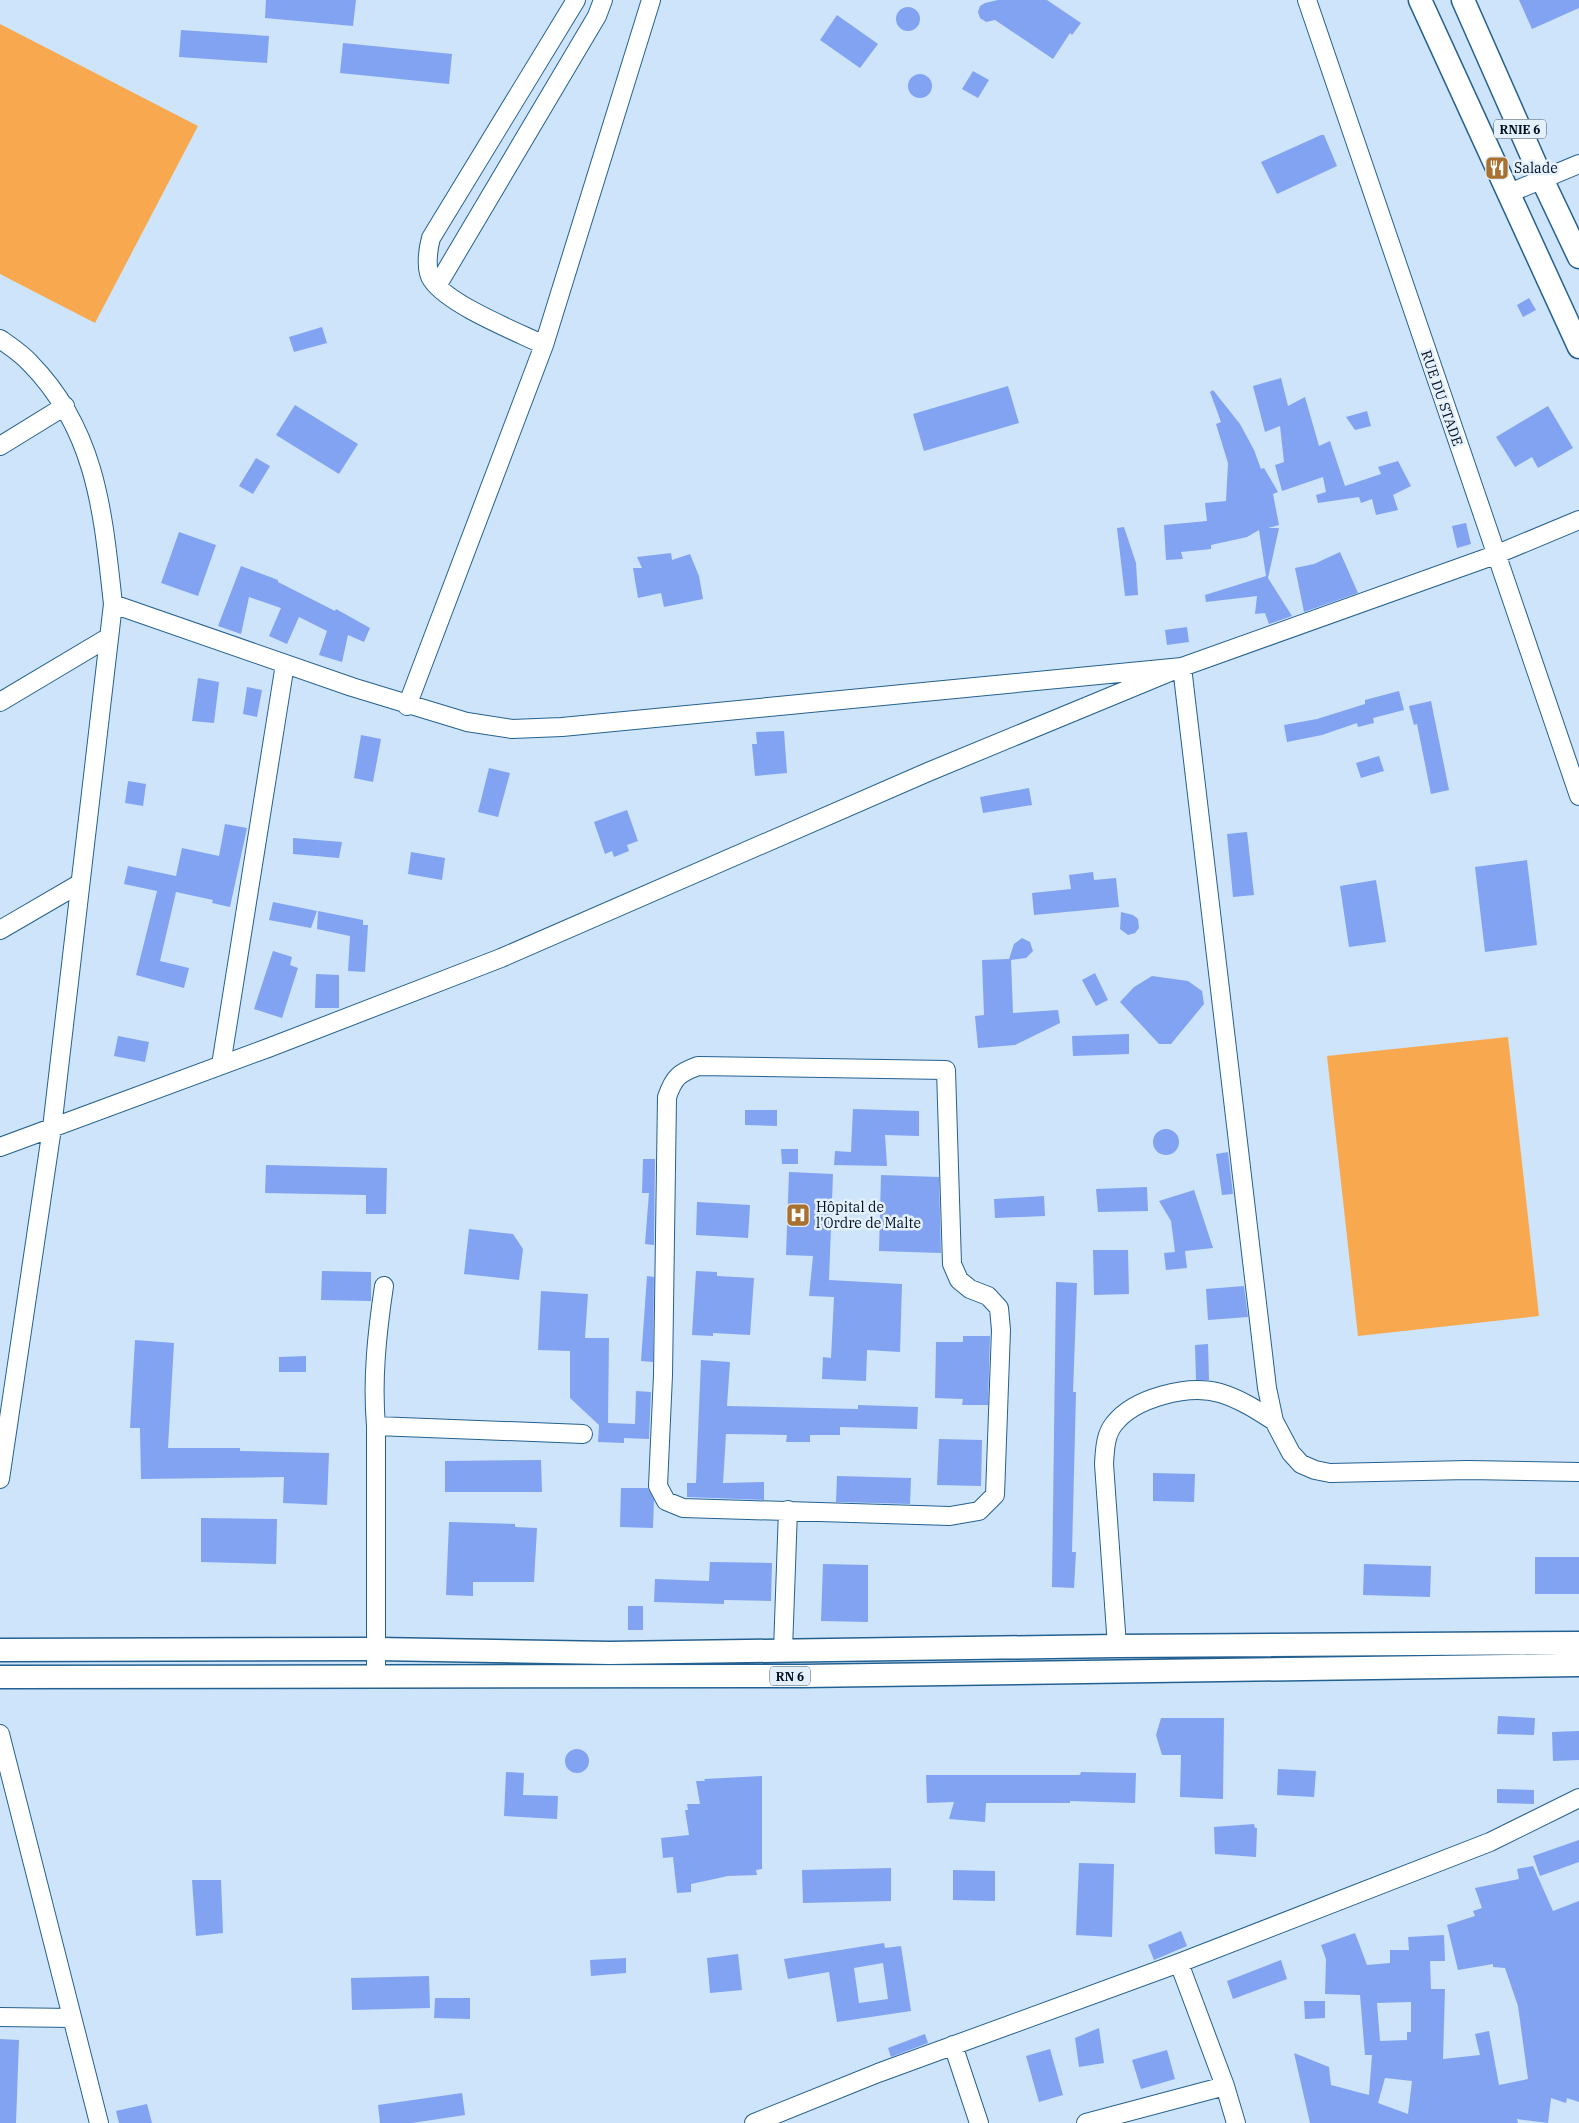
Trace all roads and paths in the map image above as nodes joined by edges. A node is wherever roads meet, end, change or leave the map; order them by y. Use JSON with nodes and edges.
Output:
{"nodes":[{"id":1,"x":576,"y":0,"type":"edge"},
{"id":2,"x":603,"y":0,"type":"edge"},
{"id":3,"x":651,"y":0,"type":"edge"},
{"id":4,"x":1307,"y":0,"type":"edge"},
{"id":5,"x":1420,"y":0,"type":"edge"},
{"id":6,"x":1463,"y":0,"type":"edge"},
{"id":7,"x":1579,"y":164,"type":"edge"},
{"id":8,"x":1542,"y":179,"type":"junction"},
{"id":9,"x":1507,"y":194,"type":"junction"},
{"id":10,"x":1579,"y":257,"type":"edge"},
{"id":11,"x":437,"y":286,"type":"junction"},
{"id":12,"x":0,"y":339,"type":"edge"},
{"id":13,"x":544,"y":345,"type":"junction"},
{"id":14,"x":1579,"y":347,"type":"edge"},
{"id":15,"x":65,"y":406,"type":"junction"},
{"id":16,"x":0,"y":446,"type":"edge"},
{"id":17,"x":1579,"y":520,"type":"edge"},
{"id":18,"x":1495,"y":554,"type":"junction"},
{"id":19,"x":113,"y":604,"type":"junction"},
{"id":20,"x":109,"y":637,"type":"junction"},
{"id":21,"x":285,"y":664,"type":"junction"},
{"id":22,"x":1182,"y":667,"type":"junction"},
{"id":23,"x":0,"y":702,"type":"edge"},
{"id":24,"x":407,"y":706,"type":"junction"},
{"id":25,"x":1579,"y":796,"type":"edge"},
{"id":26,"x":79,"y":884,"type":"junction"},
{"id":27,"x":0,"y":930,"type":"edge"},
{"id":28,"x":221,"y":1065,"type":"junction"},
{"id":29,"x":52,"y":1128,"type":"junction"},
{"id":30,"x":0,"y":1147,"type":"edge"},
{"id":31,"x":384,"y":1286,"type":"dead end"},
{"id":32,"x":1274,"y":1421,"type":"junction"},
{"id":33,"x":376,"y":1426,"type":"junction"},
{"id":34,"x":583,"y":1434,"type":"dead end"},
{"id":35,"x":1579,"y":1472,"type":"edge"},
{"id":36,"x":0,"y":1479,"type":"edge"},
{"id":37,"x":788,"y":1510,"type":"junction"},
{"id":38,"x":1579,"y":1643,"type":"edge"},
{"id":39,"x":1117,"y":1646,"type":"junction"},
{"id":40,"x":0,"y":1650,"type":"edge"},
{"id":41,"x":377,"y":1650,"type":"junction"},
{"id":42,"x":783,"y":1650,"type":"junction"},
{"id":43,"x":1579,"y":1665,"type":"edge"},
{"id":44,"x":0,"y":1677,"type":"edge"},
{"id":45,"x":376,"y":1678,"type":"junction"},
{"id":46,"x":0,"y":1734,"type":"edge"},
{"id":47,"x":1579,"y":1798,"type":"edge"},
{"id":48,"x":1179,"y":1963,"type":"junction"},
{"id":49,"x":0,"y":2017,"type":"edge"},
{"id":50,"x":72,"y":2018,"type":"junction"},
{"id":51,"x":953,"y":2045,"type":"junction"},
{"id":52,"x":1225,"y":2086,"type":"junction"},
{"id":53,"x":99,"y":2123,"type":"edge"},
{"id":54,"x":754,"y":2123,"type":"edge"},
{"id":55,"x":979,"y":2123,"type":"edge"},
{"id":56,"x":1086,"y":2123,"type":"edge"},
{"id":57,"x":1236,"y":2123,"type":"edge"}],
"edges":[{"from":1,"to":11,"type":"street"},
{"from":2,"to":11,"type":"street"},
{"from":3,"to":13,"type":"street"},
{"from":4,"to":18,"type":"street","name":"RUE DU STADE"},
{"from":5,"to":9,"type":"main road","number":"RNIE 6"},
{"from":6,"to":8,"type":"main road","number":"RNIE 6"},
{"from":7,"to":8,"type":"street"},
{"from":8,"to":9,"type":"street"},
{"from":8,"to":10,"type":"main road","number":"RNIE 6"},
{"from":9,"to":14,"type":"main road","number":"RNIE 6"},
{"from":11,"to":13,"type":"street"},
{"from":12,"to":15,"type":"street"},
{"from":13,"to":24,"type":"street"},
{"from":15,"to":16,"type":"street"},
{"from":15,"to":19,"type":"street"},
{"from":17,"to":18,"type":"street"},
{"from":18,"to":22,"type":"street"},
{"from":18,"to":25,"type":"street","name":"RUE DU STADE"},
{"from":19,"to":20,"type":"street"},
{"from":19,"to":21,"type":"street"},
{"from":20,"to":23,"type":"street"},
{"from":20,"to":26,"type":"street"},
{"from":21,"to":24,"type":"street"},
{"from":21,"to":28,"type":"street"},
{"from":22,"to":24,"type":"street"},
{"from":22,"to":28,"type":"street"},
{"from":22,"to":32,"type":"street"},
{"from":26,"to":27,"type":"street"},
{"from":26,"to":29,"type":"street"},
{"from":28,"to":29,"type":"street"},
{"from":29,"to":30,"type":"street"},
{"from":29,"to":36,"type":"street"},
{"from":31,"to":33,"type":"street"},
{"from":32,"to":35,"type":"street"},
{"from":32,"to":39,"type":"street"},
{"from":33,"to":34,"type":"street"},
{"from":33,"to":41,"type":"street"},
{"from":37,"to":37,"type":"street"},
{"from":37,"to":42,"type":"street"},
{"from":38,"to":39,"type":"main road","number":"RN 6"},
{"from":39,"to":42,"type":"main road","number":"RN 6"},
{"from":40,"to":41,"type":"main road","number":"RN 6"},
{"from":41,"to":42,"type":"main road","number":"RN 6"},
{"from":41,"to":45,"type":"street"},
{"from":43,"to":45,"type":"main road","number":"RN 6"},
{"from":44,"to":45,"type":"main road","number":"RN 6"},
{"from":46,"to":50,"type":"street"},
{"from":47,"to":48,"type":"street"},
{"from":48,"to":51,"type":"street"},
{"from":48,"to":52,"type":"street"},
{"from":49,"to":50,"type":"street"},
{"from":50,"to":53,"type":"street"},
{"from":51,"to":54,"type":"street"},
{"from":51,"to":55,"type":"street"},
{"from":52,"to":56,"type":"street"},
{"from":52,"to":57,"type":"street"}]}
